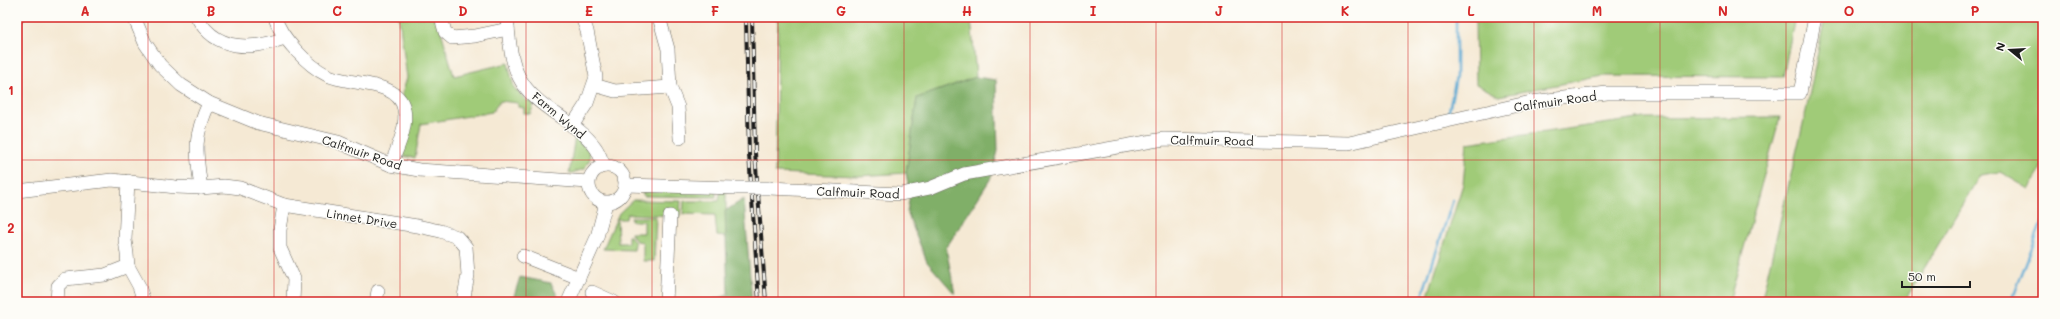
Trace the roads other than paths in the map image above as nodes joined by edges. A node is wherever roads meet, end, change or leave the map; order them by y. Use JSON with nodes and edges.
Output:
{"nodes":[{"id":1,"x":134,"y":17,"type":"edge"},
{"id":2,"x":197,"y":17,"type":"edge"},
{"id":3,"x":275,"y":17,"type":"edge"},
{"id":4,"x":441,"y":17,"type":"edge"},
{"id":5,"x":582,"y":17,"type":"edge"},
{"id":6,"x":659,"y":17,"type":"edge"},
{"id":7,"x":1815,"y":17,"type":"edge"},
{"id":8,"x":508,"y":23,"type":"edge"},
{"id":9,"x":285,"y":38,"type":"junction"},
{"id":10,"x":594,"y":85,"type":"junction"},
{"id":11,"x":670,"y":87,"type":"junction"},
{"id":12,"x":208,"y":103,"type":"junction"},
{"id":13,"x":572,"y":126,"type":"junction"},
{"id":14,"x":680,"y":138,"type":"dead end"},
{"id":15,"x":391,"y":165,"type":"junction"},
{"id":16,"x":604,"y":166,"type":"junction"},
{"id":17,"x":128,"y":181,"type":"junction"},
{"id":18,"x":588,"y":182,"type":"junction"},
{"id":19,"x":625,"y":185,"type":"junction"},
{"id":20,"x":201,"y":188,"type":"junction"},
{"id":21,"x":17,"y":191,"type":"edge"},
{"id":22,"x":606,"y":202,"type":"junction"},
{"id":23,"x":284,"y":205,"type":"junction"},
{"id":24,"x":670,"y":216,"type":"dead end"},
{"id":25,"x":523,"y":256,"type":"dead end"},
{"id":26,"x":128,"y":266,"type":"junction"},
{"id":27,"x":580,"y":278,"type":"junction"},
{"id":28,"x":592,"y":292,"type":"dead end"},
{"id":29,"x":57,"y":302,"type":"edge"},
{"id":30,"x":144,"y":302,"type":"edge"},
{"id":31,"x":294,"y":302,"type":"edge"},
{"id":32,"x":463,"y":302,"type":"edge"},
{"id":33,"x":568,"y":302,"type":"edge"},
{"id":34,"x":614,"y":302,"type":"edge"},
{"id":35,"x":666,"y":302,"type":"edge"}],
"edges":[{"from":1,"to":12,"type":"street","name":"Calfmuir Road"},
{"from":2,"to":9,"type":"street"},
{"from":3,"to":9,"type":"street"},
{"from":4,"to":8,"type":"street"},
{"from":5,"to":10,"type":"street"},
{"from":6,"to":11,"type":"street"},
{"from":7,"to":19,"type":"street","name":"Calfmuir Road","bridge":true},
{"from":8,"to":13,"type":"street","name":"Farm Wynd"},
{"from":9,"to":15,"type":"street"},
{"from":10,"to":11,"type":"street"},
{"from":10,"to":13,"type":"street"},
{"from":11,"to":14,"type":"street"},
{"from":12,"to":15,"type":"street","name":"Calfmuir Road"},
{"from":12,"to":20,"type":"street"},
{"from":13,"to":16,"type":"street","name":"Farm Wynd"},
{"from":15,"to":18,"type":"street","name":"Calfmuir Road"},
{"from":16,"to":18,"type":"street"},
{"from":16,"to":19,"type":"street"},
{"from":17,"to":20,"type":"street","name":"Linnet Drive"},
{"from":17,"to":21,"type":"street","name":"Linnet Drive"},
{"from":17,"to":26,"type":"street"},
{"from":18,"to":22,"type":"street"},
{"from":19,"to":22,"type":"street"},
{"from":20,"to":23,"type":"street","name":"Linnet Drive"},
{"from":22,"to":27,"type":"street"},
{"from":23,"to":31,"type":"street"},
{"from":23,"to":32,"type":"street","name":"Linnet Drive"},
{"from":24,"to":35,"type":"street"},
{"from":25,"to":27,"type":"street"},
{"from":26,"to":29,"type":"street"},
{"from":26,"to":30,"type":"street"},
{"from":27,"to":33,"type":"street"},
{"from":28,"to":34,"type":"street"}]}
